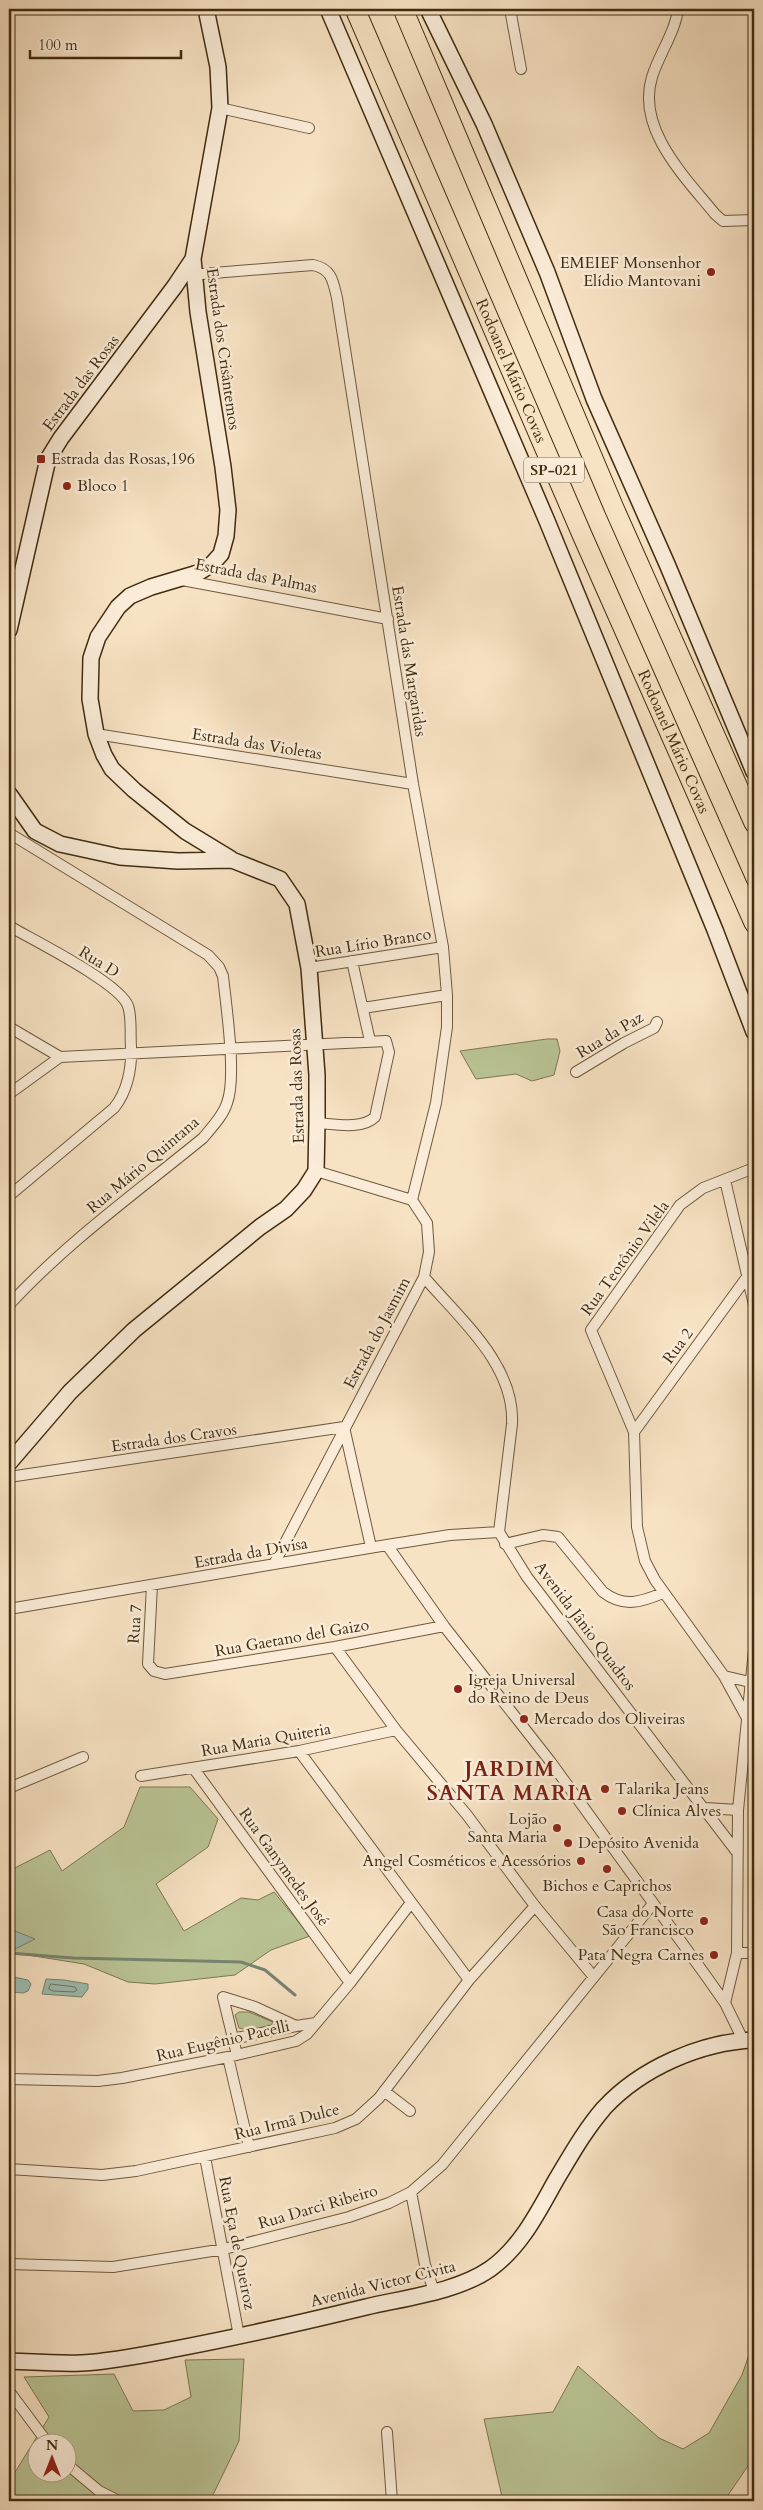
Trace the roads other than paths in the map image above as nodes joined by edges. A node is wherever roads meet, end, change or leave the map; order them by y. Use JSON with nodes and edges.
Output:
{"nodes":[{"id":1,"x":206,"y":9,"type":"edge"},
{"id":2,"x":328,"y":9,"type":"edge"},
{"id":3,"x":403,"y":9,"type":"edge"},
{"id":4,"x":428,"y":9,"type":"edge"},
{"id":5,"x":510,"y":9,"type":"edge"},
{"id":6,"x":678,"y":9,"type":"edge"},
{"id":7,"x":356,"y":12,"type":"edge"},
{"id":8,"x":521,"y":69,"type":"dead end"},
{"id":9,"x":220,"y":108,"type":"junction"},
{"id":10,"x":309,"y":128,"type":"dead end"},
{"id":11,"x":754,"y":220,"type":"edge"},
{"id":12,"x":184,"y":279,"type":"junction"},
{"id":13,"x":177,"y":579,"type":"junction"},
{"id":14,"x":388,"y":619,"type":"junction"},
{"id":15,"x":9,"y":630,"type":"edge"},
{"id":16,"x":96,"y":734,"type":"junction"},
{"id":17,"x":754,"y":772,"type":"edge"},
{"id":18,"x":413,"y":784,"type":"junction"},
{"id":19,"x":9,"y":794,"type":"edge"},
{"id":20,"x":754,"y":823,"type":"edge"},
{"id":21,"x":9,"y":833,"type":"edge"},
{"id":22,"x":232,"y":860,"type":"junction"},
{"id":23,"x":754,"y":923,"type":"edge"},
{"id":24,"x":9,"y":926,"type":"edge"},
{"id":25,"x":443,"y":947,"type":"junction"},
{"id":26,"x":352,"y":961,"type":"junction"},
{"id":27,"x":309,"y":968,"type":"junction"},
{"id":28,"x":447,"y":995,"type":"junction"},
{"id":29,"x":363,"y":1008,"type":"junction"},
{"id":30,"x":657,"y":1022,"type":"dead end"},
{"id":31,"x":9,"y":1026,"type":"edge"},
{"id":32,"x":754,"y":1032,"type":"edge"},
{"id":33,"x":370,"y":1040,"type":"junction"},
{"id":34,"x":314,"y":1044,"type":"junction"},
{"id":35,"x":230,"y":1047,"type":"junction"},
{"id":36,"x":131,"y":1053,"type":"junction"},
{"id":37,"x":60,"y":1057,"type":"junction"},
{"id":38,"x":576,"y":1072,"type":"dead end"},
{"id":39,"x":9,"y":1094,"type":"edge"},
{"id":40,"x":317,"y":1123,"type":"junction"},
{"id":41,"x":754,"y":1168,"type":"edge"},
{"id":42,"x":316,"y":1171,"type":"junction"},
{"id":43,"x":725,"y":1180,"type":"junction"},
{"id":44,"x":9,"y":1196,"type":"edge"},
{"id":45,"x":412,"y":1200,"type":"junction"},
{"id":46,"x":424,"y":1277,"type":"junction"},
{"id":47,"x":747,"y":1277,"type":"junction"},
{"id":48,"x":9,"y":1305,"type":"edge"},
{"id":49,"x":754,"y":1305,"type":"edge"},
{"id":50,"x":344,"y":1428,"type":"junction"},
{"id":51,"x":634,"y":1432,"type":"junction"},
{"id":52,"x":9,"y":1463,"type":"edge"},
{"id":53,"x":9,"y":1477,"type":"edge"},
{"id":54,"x":499,"y":1532,"type":"junction"},
{"id":55,"x":387,"y":1544,"type":"junction"},
{"id":56,"x":505,"y":1544,"type":"junction"},
{"id":57,"x":371,"y":1547,"type":"junction"},
{"id":58,"x":274,"y":1564,"type":"junction"},
{"id":59,"x":152,"y":1585,"type":"junction"},
{"id":60,"x":663,"y":1593,"type":"junction"},
{"id":61,"x":9,"y":1609,"type":"edge"},
{"id":62,"x":444,"y":1626,"type":"junction"},
{"id":63,"x":335,"y":1647,"type":"junction"},
{"id":64,"x":754,"y":1650,"type":"edge"},
{"id":65,"x":148,"y":1664,"type":"joint"},
{"id":66,"x":724,"y":1676,"type":"junction"},
{"id":67,"x":750,"y":1682,"type":"junction"},
{"id":68,"x":747,"y":1718,"type":"junction"},
{"id":69,"x":396,"y":1730,"type":"junction"},
{"id":70,"x":299,"y":1751,"type":"junction"},
{"id":71,"x":83,"y":1758,"type":"dead end"},
{"id":72,"x":743,"y":1766,"type":"junction"},
{"id":73,"x":754,"y":1766,"type":"edge"},
{"id":74,"x":194,"y":1769,"type":"junction"},
{"id":75,"x":141,"y":1776,"type":"dead end"},
{"id":76,"x":9,"y":1788,"type":"edge"},
{"id":77,"x":705,"y":1808,"type":"junction"},
{"id":78,"x":738,"y":1810,"type":"junction"},
{"id":79,"x":736,"y":1850,"type":"junction"},
{"id":80,"x":410,"y":1904,"type":"junction"},
{"id":81,"x":652,"y":1905,"type":"junction"},
{"id":82,"x":534,"y":1906,"type":"junction"},
{"id":83,"x":737,"y":1953,"type":"junction"},
{"id":84,"x":754,"y":1953,"type":"edge"},
{"id":85,"x":593,"y":1976,"type":"junction"},
{"id":86,"x":469,"y":1980,"type":"junction"},
{"id":87,"x":350,"y":1983,"type":"junction"},
{"id":88,"x":725,"y":2004,"type":"junction"},
{"id":89,"x":316,"y":2023,"type":"junction"},
{"id":90,"x":296,"y":2026,"type":"junction"},
{"id":91,"x":232,"y":2039,"type":"junction"},
{"id":92,"x":749,"y":2040,"type":"edge"},
{"id":93,"x":232,"y":2056,"type":"junction"},
{"id":94,"x":9,"y":2079,"type":"edge"},
{"id":95,"x":384,"y":2091,"type":"junction"},
{"id":96,"x":410,"y":2111,"type":"dead end"},
{"id":97,"x":249,"y":2147,"type":"junction"},
{"id":98,"x":204,"y":2157,"type":"junction"},
{"id":99,"x":9,"y":2169,"type":"edge"},
{"id":100,"x":411,"y":2192,"type":"junction"},
{"id":101,"x":224,"y":2249,"type":"junction"},
{"id":102,"x":9,"y":2264,"type":"edge"},
{"id":103,"x":434,"y":2291,"type":"junction"},
{"id":104,"x":239,"y":2336,"type":"junction"},
{"id":105,"x":9,"y":2361,"type":"edge"},
{"id":106,"x":9,"y":2391,"type":"edge"},
{"id":107,"x":40,"y":2432,"type":"edge"},
{"id":108,"x":387,"y":2432,"type":"dead end"},
{"id":109,"x":78,"y":2473,"type":"edge"},
{"id":110,"x":119,"y":2501,"type":"edge"},
{"id":111,"x":392,"y":2501,"type":"edge"}],
"edges":[{"from":1,"to":9,"type":"main road","name":"Estrada dos Crisântemos"},
{"from":2,"to":32,"type":"main road"},
{"from":3,"to":20,"type":"highway","number":"SP-021"},
{"from":4,"to":17,"type":"main road"},
{"from":5,"to":8,"type":"street"},
{"from":6,"to":11,"type":"street"},
{"from":7,"to":23,"type":"highway","name":"Rodoanel Mário Covas","number":"SP-021"},
{"from":9,"to":10,"type":"street"},
{"from":9,"to":12,"type":"main road","name":"Estrada dos Crisântemos"},
{"from":12,"to":13,"type":"main road","name":"Estrada dos Crisântemos"},
{"from":12,"to":14,"type":"street","name":"Estrada das Margaridas"},
{"from":12,"to":15,"type":"main road","name":"Estrada das Rosas"},
{"from":13,"to":14,"type":"street","name":"Estrada das Palmas"},
{"from":13,"to":16,"type":"main road","name":"Estrada das Palmas"},
{"from":14,"to":18,"type":"street","name":"Estrada das Margaridas"},
{"from":16,"to":18,"type":"street","name":"Estrada das Violetas"},
{"from":16,"to":22,"type":"main road","name":"Estrada das Palmas"},
{"from":18,"to":25,"type":"street","name":"Estrada das Margaridas"},
{"from":19,"to":22,"type":"main road","name":"Estrada das Rosas"},
{"from":21,"to":35,"type":"street","name":"Rua Mário Quintana"},
{"from":22,"to":27,"type":"main road","name":"Estrada das Rosas"},
{"from":24,"to":36,"type":"street","name":"Rua D"},
{"from":25,"to":26,"type":"street","name":"Rua Lírio Branco"},
{"from":25,"to":28,"type":"street","name":"Estrada das Margaridas"},
{"from":26,"to":27,"type":"street","name":"Rua Lírio Branco"},
{"from":26,"to":29,"type":"street"},
{"from":27,"to":34,"type":"main road","name":"Estrada das Rosas"},
{"from":28,"to":29,"type":"street"},
{"from":28,"to":45,"type":"street","name":"Estrada das Margaridas"},
{"from":29,"to":33,"type":"street"},
{"from":30,"to":38,"type":"street","name":"Rua da Paz"},
{"from":31,"to":37,"type":"street"},
{"from":33,"to":34,"type":"street"},
{"from":33,"to":40,"type":"street"},
{"from":34,"to":35,"type":"street"},
{"from":34,"to":40,"type":"main road","name":"Estrada das Rosas"},
{"from":35,"to":36,"type":"street"},
{"from":35,"to":48,"type":"street","name":"Rua Mário Quintana"},
{"from":36,"to":37,"type":"street"},
{"from":36,"to":44,"type":"street","name":"Rua D"},
{"from":37,"to":39,"type":"street"},
{"from":40,"to":42,"type":"main road","name":"Estrada das Rosas"},
{"from":41,"to":43,"type":"street","name":"Rua Teotônio Vilela"},
{"from":42,"to":45,"type":"street"},
{"from":42,"to":52,"type":"main road"},
{"from":43,"to":47,"type":"street"},
{"from":43,"to":51,"type":"street","name":"Rua Teotônio Vilela"},
{"from":45,"to":46,"type":"street","name":"Estrada do Jasmim"},
{"from":46,"to":50,"type":"street","name":"Estrada do Jasmim"},
{"from":46,"to":54,"type":"street"},
{"from":47,"to":49,"type":"street"},
{"from":47,"to":51,"type":"street","name":"Rua 2"},
{"from":50,"to":53,"type":"street","name":"Estrada dos Cravos"},
{"from":50,"to":57,"type":"street"},
{"from":50,"to":58,"type":"street","name":"Estrada do Jasmim"},
{"from":51,"to":60,"type":"street","name":"Rua Teotônio Vilela"},
{"from":54,"to":55,"type":"street","name":"Estrada da Divisa"},
{"from":54,"to":56,"type":"street","name":"Avenida Jânio Quadros"},
{"from":55,"to":57,"type":"street","name":"Estrada da Divisa"},
{"from":55,"to":62,"type":"street"},
{"from":56,"to":60,"type":"street"},
{"from":56,"to":77,"type":"street","name":"Avenida Jânio Quadros"},
{"from":57,"to":58,"type":"street","name":"Estrada da Divisa"},
{"from":58,"to":59,"type":"street","name":"Estrada da Divisa"},
{"from":59,"to":61,"type":"street","name":"Estrada da Divisa"},
{"from":59,"to":65,"type":"street","name":"Rua 7"},
{"from":60,"to":66,"type":"street","name":"Rua Teotônio Vilela"},
{"from":62,"to":63,"type":"street","name":"Rua Gaetano del Gaizo"},
{"from":62,"to":81,"type":"street"},
{"from":63,"to":65,"type":"street","name":"Rua Gaetano del Gaizo"},
{"from":63,"to":69,"type":"street"},
{"from":64,"to":67,"type":"street"},
{"from":66,"to":67,"type":"street"},
{"from":66,"to":68,"type":"street","name":"Rua Teotônio Vilela"},
{"from":67,"to":68,"type":"street"},
{"from":68,"to":72,"type":"street"},
{"from":69,"to":70,"type":"street","name":"Rua Maria Quiteria"},
{"from":69,"to":82,"type":"street"},
{"from":70,"to":74,"type":"street","name":"Rua Maria Quiteria"},
{"from":70,"to":80,"type":"street"},
{"from":71,"to":76,"type":"street"},
{"from":72,"to":73,"type":"street"},
{"from":72,"to":78,"type":"street"},
{"from":74,"to":75,"type":"street","name":"Rua Maria Quiteria"},
{"from":74,"to":87,"type":"street","name":"Rua Ganymedes José"},
{"from":77,"to":78,"type":"street"},
{"from":77,"to":79,"type":"street","name":"Avenida Jânio Quadros"},
{"from":78,"to":79,"type":"street"},
{"from":79,"to":83,"type":"street"},
{"from":80,"to":86,"type":"street"},
{"from":80,"to":87,"type":"street","name":"Rua Eugênio Pacelli"},
{"from":81,"to":85,"type":"street","name":"Rua Darci Ribeiro"},
{"from":81,"to":88,"type":"street"},
{"from":82,"to":85,"type":"street"},
{"from":82,"to":86,"type":"street","name":"Rua Irmã Dulce"},
{"from":83,"to":84,"type":"street"},
{"from":83,"to":88,"type":"street"},
{"from":85,"to":100,"type":"street","name":"Rua Darci Ribeiro"},
{"from":86,"to":95,"type":"street","name":"Rua Irmã Dulce"},
{"from":87,"to":89,"type":"street","name":"Rua Eugênio Pacelli"},
{"from":88,"to":92,"type":"street"},
{"from":89,"to":90,"type":"street"},
{"from":89,"to":93,"type":"street","name":"Rua Eugênio Pacelli"},
{"from":90,"to":91,"type":"street"},
{"from":90,"to":91,"type":"street"},
{"from":91,"to":93,"type":"street"},
{"from":92,"to":103,"type":"main road","name":"Avenida Victor Civita"},
{"from":93,"to":94,"type":"street","name":"Rua Eugênio Pacelli"},
{"from":93,"to":97,"type":"street"},
{"from":95,"to":96,"type":"street"},
{"from":95,"to":97,"type":"street","name":"Rua Irmã Dulce"},
{"from":97,"to":98,"type":"street","name":"Rua Irmã Dulce"},
{"from":98,"to":99,"type":"street","name":"Rua Irmã Dulce"},
{"from":98,"to":101,"type":"street","name":"Rua Eça de Queiroz"},
{"from":100,"to":101,"type":"street","name":"Rua Darci Ribeiro"},
{"from":100,"to":103,"type":"street"},
{"from":101,"to":102,"type":"street","name":"Rua Darci Ribeiro"},
{"from":101,"to":104,"type":"street","name":"Rua Eça de Queiroz"},
{"from":103,"to":104,"type":"main road","name":"Avenida Victor Civita"},
{"from":104,"to":105,"type":"main road","name":"Avenida Victor Civita"},
{"from":106,"to":107,"type":"street"},
{"from":108,"to":111,"type":"street"},
{"from":109,"to":110,"type":"street"}]}
